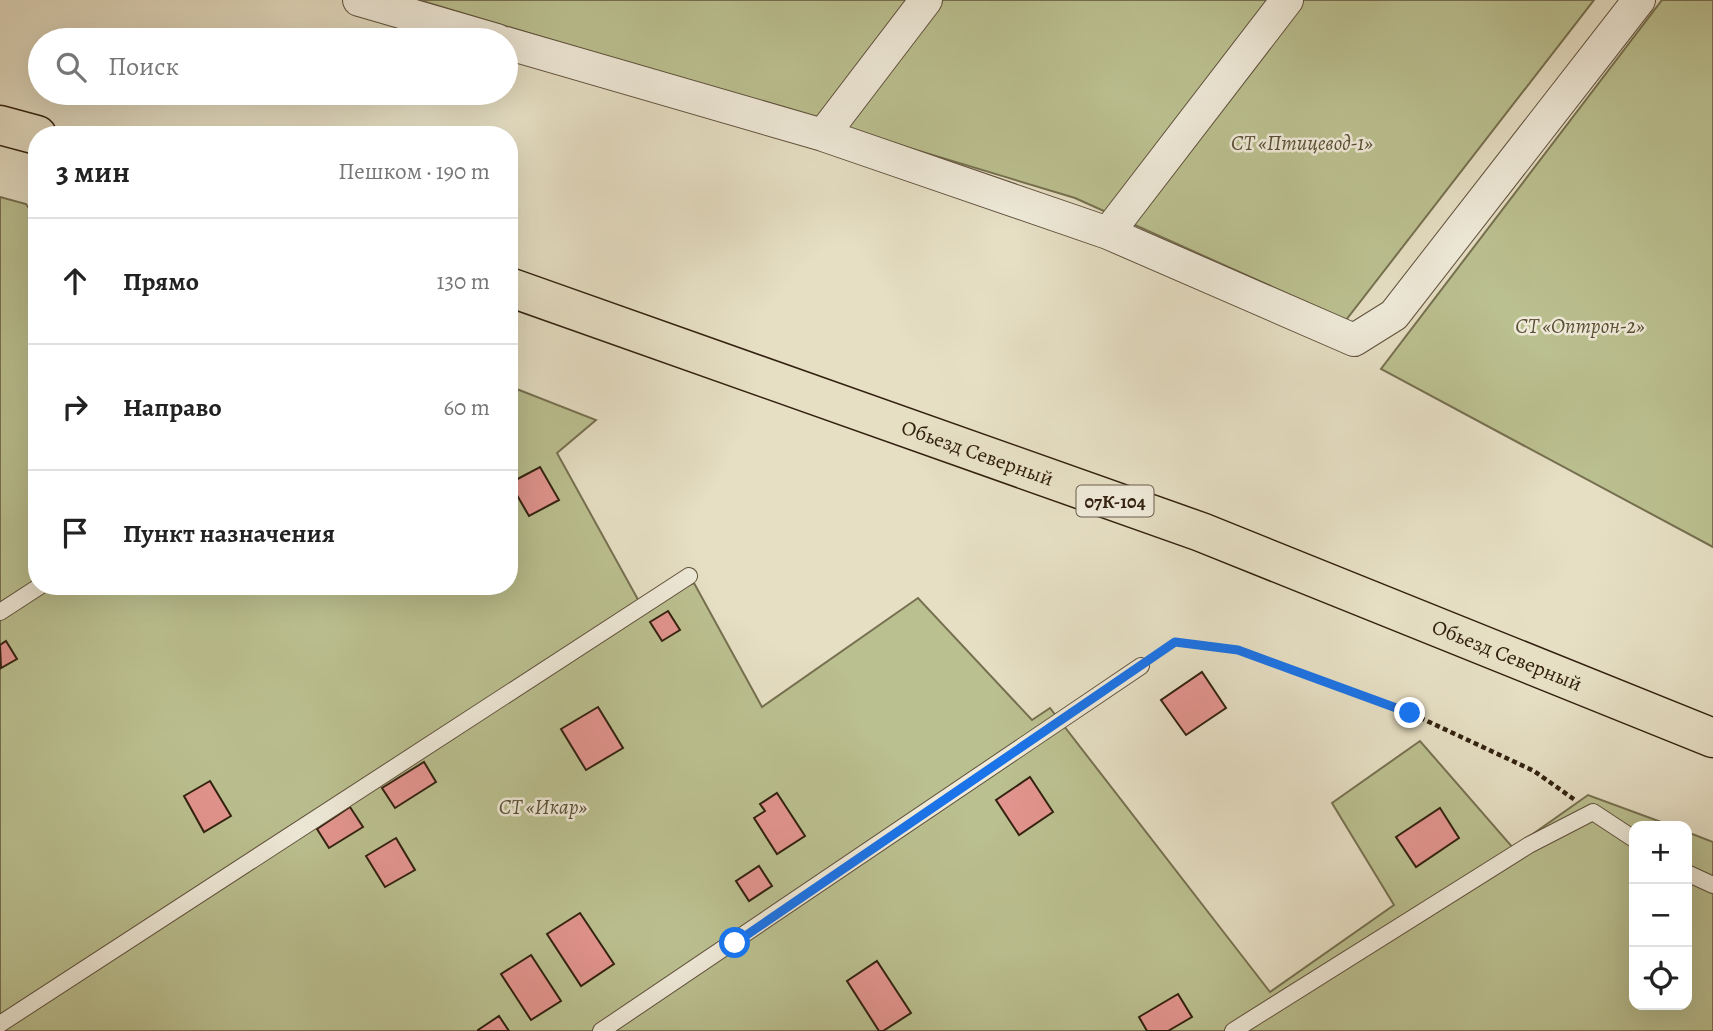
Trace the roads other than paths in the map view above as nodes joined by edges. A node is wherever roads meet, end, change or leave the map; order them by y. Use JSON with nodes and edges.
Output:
{"nodes":[{"id":1,"x":359,"y":0,"type":"edge"},
{"id":2,"x":926,"y":0,"type":"edge"},
{"id":3,"x":1287,"y":0,"type":"edge"},
{"id":4,"x":1639,"y":0,"type":"edge"},
{"id":5,"x":456,"y":28,"type":"edge"},
{"id":6,"x":518,"y":46,"type":"edge"},
{"id":7,"x":0,"y":125,"type":"edge"},
{"id":8,"x":28,"y":133,"type":"edge"},
{"id":9,"x":823,"y":135,"type":"junction"},
{"id":10,"x":1108,"y":233,"type":"junction"},
{"id":11,"x":518,"y":291,"type":"edge"},
{"id":12,"x":689,"y":576,"type":"dead end"},
{"id":13,"x":28,"y":594,"type":"edge"},
{"id":14,"x":0,"y":612,"type":"edge"},
{"id":15,"x":1141,"y":666,"type":"road end"},
{"id":16,"x":1713,"y":738,"type":"edge"},
{"id":17,"x":1629,"y":836,"type":"edge"},
{"id":18,"x":1692,"y":875,"type":"edge"},
{"id":19,"x":1713,"y":885,"type":"edge"},
{"id":20,"x":0,"y":1024,"type":"edge"},
{"id":21,"x":600,"y":1031,"type":"edge"},
{"id":22,"x":1233,"y":1031,"type":"edge"}],
"edges":[{"from":1,"to":5,"type":"street"},
{"from":2,"to":9,"type":"street"},
{"from":3,"to":10,"type":"street"},
{"from":4,"to":10,"type":"street"},
{"from":6,"to":9,"type":"street"},
{"from":7,"to":8,"type":"highway"},
{"from":9,"to":10,"type":"street"},
{"from":11,"to":16,"type":"highway","name":"Обьезд Северный","number":"07К-104"},
{"from":12,"to":20,"type":"lane"},
{"from":13,"to":14,"type":"lane"},
{"from":15,"to":21,"type":"lane"},
{"from":17,"to":22,"type":"lane"},
{"from":18,"to":19,"type":"lane"}]}
